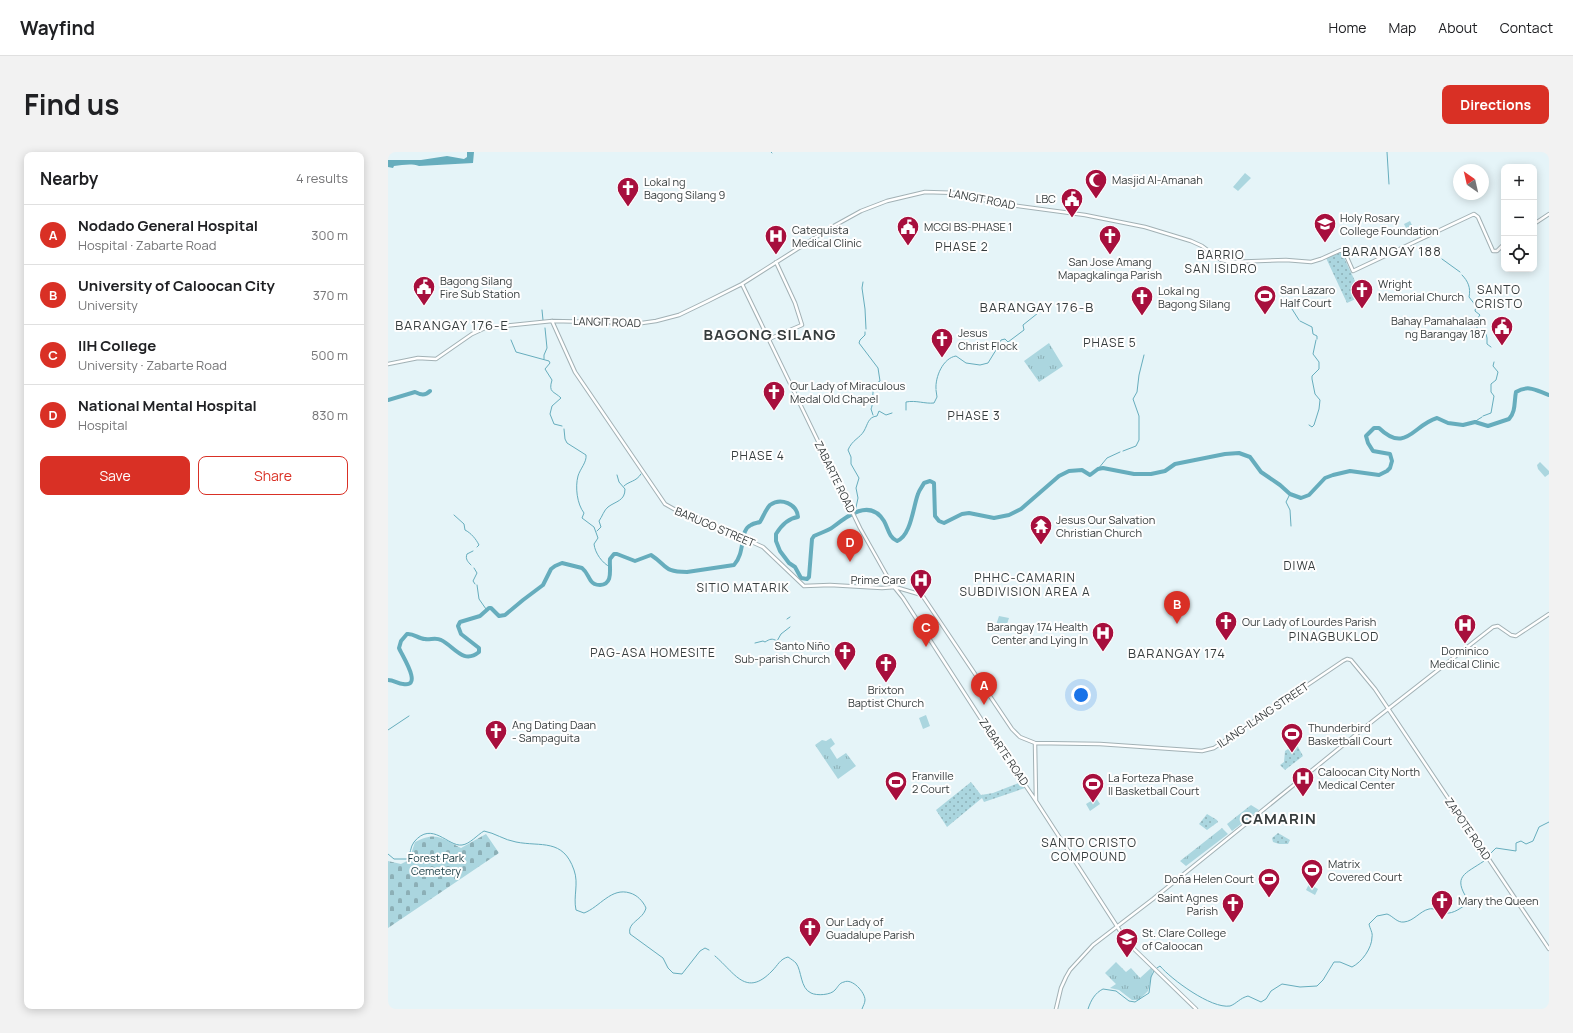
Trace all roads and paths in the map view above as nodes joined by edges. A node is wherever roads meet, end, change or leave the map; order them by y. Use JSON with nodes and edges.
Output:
{"nodes":[{"id":1,"x":1549,"y":214,"type":"edge"},
{"id":2,"x":1537,"y":222,"type":"edge"},
{"id":3,"x":1501,"y":247,"type":"edge"},
{"id":4,"x":776,"y":262,"type":"junction"},
{"id":5,"x":742,"y":284,"type":"junction"},
{"id":6,"x":552,"y":320,"type":"junction"},
{"id":7,"x":769,"y":339,"type":"junction"},
{"id":8,"x":388,"y":364,"type":"edge"},
{"id":9,"x":894,"y":587,"type":"junction"},
{"id":10,"x":1549,"y":614,"type":"edge"},
{"id":11,"x":1388,"y":709,"type":"junction"},
{"id":12,"x":1035,"y":743,"type":"junction"},
{"id":13,"x":1036,"y":801,"type":"junction"},
{"id":14,"x":1117,"y":927,"type":"junction"},
{"id":15,"x":1549,"y":949,"type":"edge"},
{"id":16,"x":1056,"y":1009,"type":"edge"},
{"id":17,"x":1196,"y":1009,"type":"edge"}],
"edges":[{"from":1,"to":2,"type":"main road"},
{"from":3,"to":4,"type":"main road","name":"LANGIT ROAD"},
{"from":4,"to":5,"type":"main road","name":"LANGIT ROAD"},
{"from":4,"to":7,"type":"main road"},
{"from":5,"to":6,"type":"main road","name":"LANGIT ROAD"},
{"from":5,"to":7,"type":"main road","name":"ZABARTE ROAD"},
{"from":6,"to":8,"type":"main road","name":"LANGIT ROAD"},
{"from":6,"to":9,"type":"main road","name":"BARUGO STREET"},
{"from":7,"to":9,"type":"main road","name":"ZABARTE ROAD"},
{"from":9,"to":12,"type":"main road","name":"BARUGO STREET"},
{"from":9,"to":13,"type":"main road","name":"ZABARTE ROAD"},
{"from":10,"to":11,"type":"main road"},
{"from":11,"to":12,"type":"main road","name":"ILANG-ILANG STREET"},
{"from":11,"to":14,"type":"main road"},
{"from":11,"to":15,"type":"main road","name":"ZAPOTE ROAD"},
{"from":12,"to":13,"type":"main road"},
{"from":13,"to":14,"type":"main road","name":"ZABARTE ROAD"},
{"from":14,"to":16,"type":"main road"},
{"from":14,"to":17,"type":"main road","name":"ZABARTE ROAD"}]}
